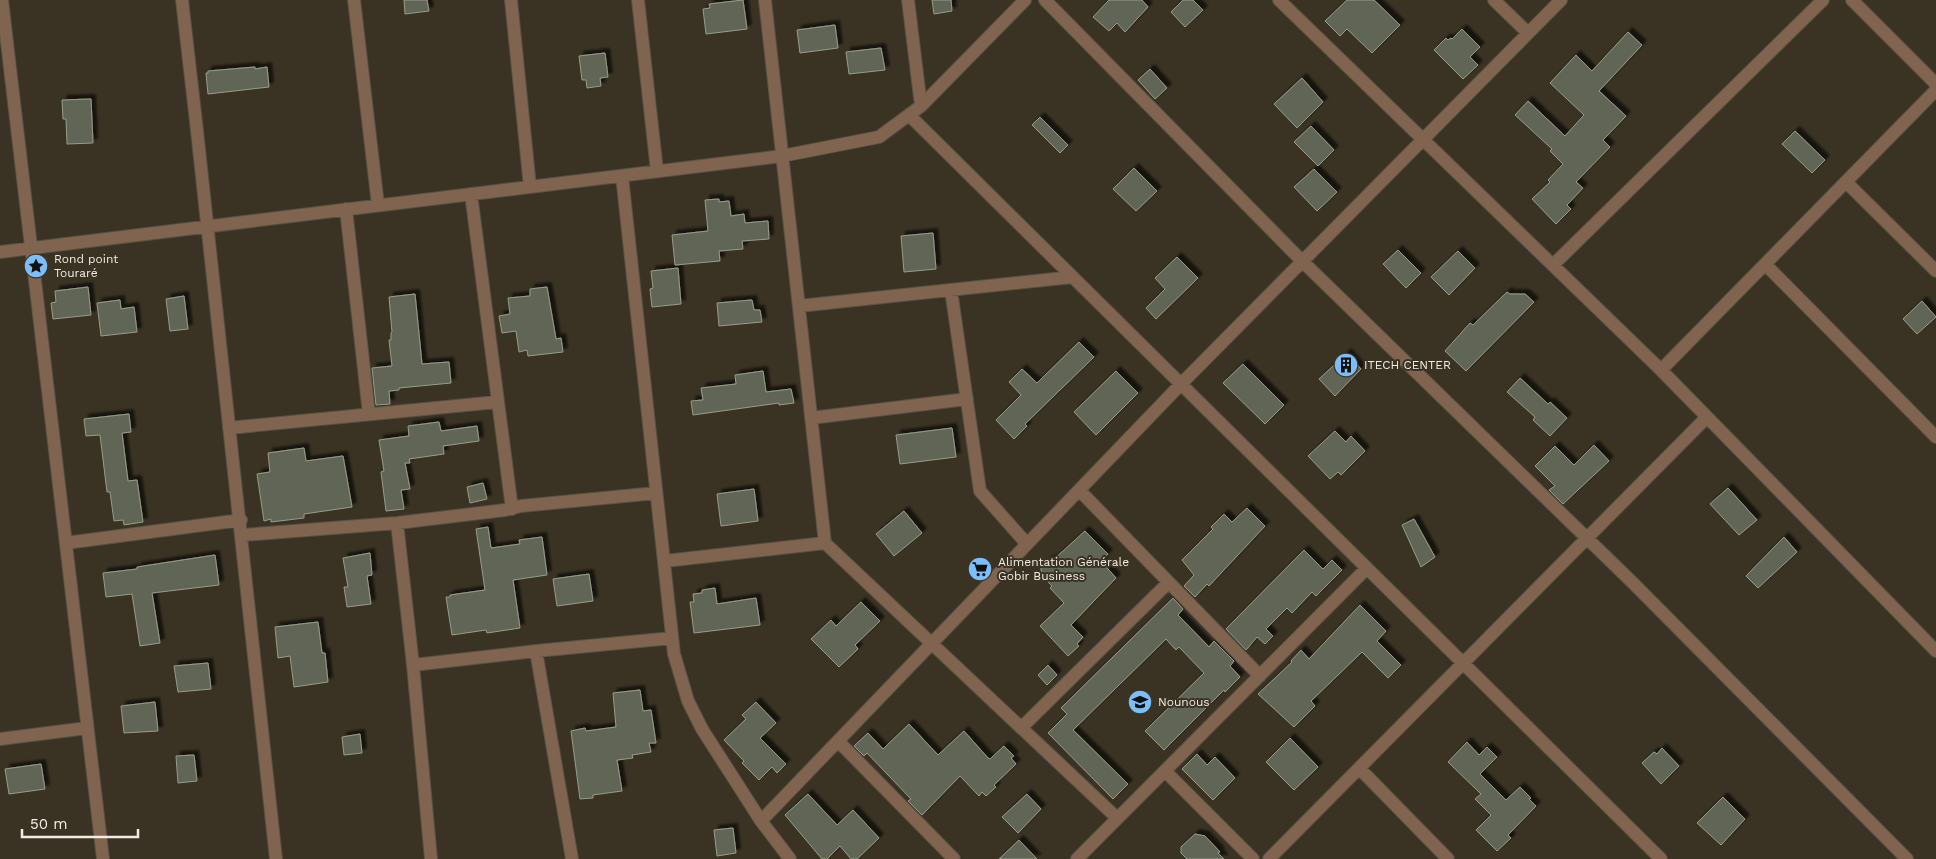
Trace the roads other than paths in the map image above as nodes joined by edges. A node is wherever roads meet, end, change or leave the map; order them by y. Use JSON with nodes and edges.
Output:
{"nodes":[{"id":1,"x":2,"y":0,"type":"edge"},
{"id":2,"x":182,"y":0,"type":"edge"},
{"id":3,"x":354,"y":0,"type":"edge"},
{"id":4,"x":511,"y":0,"type":"edge"},
{"id":5,"x":638,"y":0,"type":"edge"},
{"id":6,"x":765,"y":0,"type":"edge"},
{"id":7,"x":908,"y":0,"type":"edge"},
{"id":8,"x":1025,"y":0,"type":"edge"},
{"id":9,"x":1045,"y":0,"type":"edge"},
{"id":10,"x":1278,"y":0,"type":"edge"},
{"id":11,"x":1494,"y":0,"type":"edge"},
{"id":12,"x":1561,"y":0,"type":"edge"},
{"id":13,"x":1823,"y":0,"type":"edge"},
{"id":14,"x":1852,"y":0,"type":"edge"},
{"id":15,"x":1528,"y":34,"type":"junction"},
{"id":16,"x":1936,"y":84,"type":"edge"},
{"id":17,"x":1936,"y":90,"type":"edge"},
{"id":18,"x":921,"y":106,"type":"junction"},
{"id":19,"x":910,"y":115,"type":"junction"},
{"id":20,"x":1422,"y":140,"type":"junction"},
{"id":21,"x":782,"y":156,"type":"junction"},
{"id":22,"x":657,"y":171,"type":"junction"},
{"id":23,"x":622,"y":176,"type":"junction"},
{"id":24,"x":1846,"y":182,"type":"junction"},
{"id":25,"x":530,"y":187,"type":"junction"},
{"id":26,"x":471,"y":194,"type":"junction"},
{"id":27,"x":378,"y":206,"type":"junction"},
{"id":28,"x":346,"y":209,"type":"junction"},
{"id":29,"x":208,"y":226,"type":"junction"},
{"id":30,"x":30,"y":248,"type":"junction"},
{"id":31,"x":0,"y":252,"type":"edge"},
{"id":32,"x":1302,"y":261,"type":"junction"},
{"id":33,"x":1765,"y":264,"type":"junction"},
{"id":34,"x":1553,"y":265,"type":"junction"},
{"id":35,"x":1936,"y":271,"type":"edge"},
{"id":36,"x":1073,"y":277,"type":"junction"},
{"id":37,"x":951,"y":290,"type":"junction"},
{"id":38,"x":799,"y":306,"type":"junction"},
{"id":39,"x":1661,"y":370,"type":"junction"},
{"id":40,"x":1181,"y":384,"type":"junction"},
{"id":41,"x":967,"y":399,"type":"junction"},
{"id":42,"x":497,"y":402,"type":"junction"},
{"id":43,"x":369,"y":414,"type":"junction"},
{"id":44,"x":812,"y":418,"type":"junction"},
{"id":45,"x":1707,"y":418,"type":"junction"},
{"id":46,"x":229,"y":428,"type":"junction"},
{"id":47,"x":1936,"y":437,"type":"edge"},
{"id":48,"x":1079,"y":490,"type":"junction"},
{"id":49,"x":656,"y":493,"type":"junction"},
{"id":50,"x":512,"y":509,"type":"junction"},
{"id":51,"x":241,"y":520,"type":"junction"},
{"id":52,"x":397,"y":523,"type":"junction"},
{"id":53,"x":243,"y":535,"type":"junction"},
{"id":54,"x":1587,"y":538,"type":"junction"},
{"id":55,"x":66,"y":542,"type":"junction"},
{"id":56,"x":825,"y":543,"type":"junction"},
{"id":57,"x":1028,"y":544,"type":"junction"},
{"id":58,"x":665,"y":561,"type":"junction"},
{"id":59,"x":1367,"y":568,"type":"junction"},
{"id":60,"x":1168,"y":583,"type":"junction"},
{"id":61,"x":672,"y":638,"type":"junction"},
{"id":62,"x":932,"y":644,"type":"junction"},
{"id":63,"x":1936,"y":650,"type":"edge"},
{"id":64,"x":536,"y":651,"type":"junction"},
{"id":65,"x":1463,"y":663,"type":"junction"},
{"id":66,"x":413,"y":665,"type":"junction"},
{"id":67,"x":1260,"y":676,"type":"junction"},
{"id":68,"x":87,"y":728,"type":"junction"},
{"id":69,"x":1021,"y":728,"type":"junction"},
{"id":70,"x":0,"y":739,"type":"edge"},
{"id":71,"x":838,"y":742,"type":"junction"},
{"id":72,"x":1360,"y":768,"type":"junction"},
{"id":73,"x":1165,"y":771,"type":"junction"},
{"id":74,"x":1117,"y":818,"type":"junction"},
{"id":75,"x":762,"y":821,"type":"junction"},
{"id":76,"x":103,"y":859,"type":"edge"},
{"id":77,"x":276,"y":859,"type":"edge"},
{"id":78,"x":431,"y":859,"type":"edge"},
{"id":79,"x":572,"y":859,"type":"edge"},
{"id":80,"x":790,"y":859,"type":"edge"},
{"id":81,"x":954,"y":859,"type":"edge"},
{"id":82,"x":1077,"y":859,"type":"edge"},
{"id":83,"x":1253,"y":859,"type":"edge"},
{"id":84,"x":1269,"y":859,"type":"edge"},
{"id":85,"x":1448,"y":859,"type":"edge"},
{"id":86,"x":1661,"y":859,"type":"edge"},
{"id":87,"x":1907,"y":859,"type":"edge"}],
"edges":[{"from":1,"to":30,"type":"street"},
{"from":2,"to":29,"type":"street"},
{"from":3,"to":27,"type":"street"},
{"from":4,"to":25,"type":"street"},
{"from":5,"to":22,"type":"street"},
{"from":6,"to":21,"type":"street"},
{"from":7,"to":18,"type":"street"},
{"from":8,"to":18,"type":"street"},
{"from":9,"to":32,"type":"street"},
{"from":10,"to":20,"type":"street"},
{"from":11,"to":15,"type":"street"},
{"from":12,"to":15,"type":"street"},
{"from":13,"to":34,"type":"street"},
{"from":14,"to":16,"type":"street"},
{"from":15,"to":20,"type":"street"},
{"from":17,"to":24,"type":"street"},
{"from":18,"to":19,"type":"street"},
{"from":19,"to":21,"type":"street"},
{"from":19,"to":36,"type":"street"},
{"from":20,"to":32,"type":"street"},
{"from":20,"to":34,"type":"street"},
{"from":21,"to":22,"type":"street"},
{"from":21,"to":38,"type":"street"},
{"from":22,"to":23,"type":"street"},
{"from":23,"to":25,"type":"street"},
{"from":23,"to":49,"type":"street"},
{"from":24,"to":33,"type":"street"},
{"from":24,"to":35,"type":"street"},
{"from":25,"to":26,"type":"street"},
{"from":26,"to":27,"type":"street"},
{"from":26,"to":42,"type":"street"},
{"from":27,"to":28,"type":"street"},
{"from":28,"to":29,"type":"street"},
{"from":28,"to":43,"type":"street"},
{"from":29,"to":30,"type":"street"},
{"from":29,"to":46,"type":"street"},
{"from":30,"to":31,"type":"street"},
{"from":30,"to":55,"type":"street"},
{"from":32,"to":40,"type":"street"},
{"from":32,"to":54,"type":"street"},
{"from":33,"to":39,"type":"street"},
{"from":33,"to":47,"type":"street"},
{"from":34,"to":39,"type":"street"},
{"from":36,"to":37,"type":"street"},
{"from":36,"to":40,"type":"street"},
{"from":37,"to":38,"type":"street"},
{"from":37,"to":41,"type":"street"},
{"from":38,"to":44,"type":"street"},
{"from":39,"to":45,"type":"street"},
{"from":40,"to":48,"type":"street"},
{"from":40,"to":59,"type":"street"},
{"from":41,"to":44,"type":"street"},
{"from":41,"to":57,"type":"street"},
{"from":42,"to":43,"type":"street"},
{"from":42,"to":50,"type":"street"},
{"from":43,"to":46,"type":"street"},
{"from":44,"to":56,"type":"street"},
{"from":45,"to":54,"type":"street"},
{"from":45,"to":63,"type":"street"},
{"from":46,"to":51,"type":"street"},
{"from":48,"to":57,"type":"street"},
{"from":48,"to":60,"type":"street"},
{"from":49,"to":50,"type":"street"},
{"from":49,"to":58,"type":"street"},
{"from":50,"to":52,"type":"street"},
{"from":51,"to":53,"type":"street"},
{"from":51,"to":55,"type":"street"},
{"from":52,"to":53,"type":"street"},
{"from":52,"to":66,"type":"street"},
{"from":53,"to":77,"type":"street"},
{"from":54,"to":65,"type":"street"},
{"from":54,"to":87,"type":"street"},
{"from":55,"to":68,"type":"street"},
{"from":56,"to":58,"type":"street"},
{"from":56,"to":62,"type":"street"},
{"from":57,"to":62,"type":"street"},
{"from":58,"to":61,"type":"street"},
{"from":59,"to":65,"type":"street"},
{"from":59,"to":67,"type":"street"},
{"from":60,"to":67,"type":"street"},
{"from":60,"to":69,"type":"street"},
{"from":61,"to":64,"type":"street"},
{"from":61,"to":75,"type":"street"},
{"from":62,"to":69,"type":"street"},
{"from":62,"to":71,"type":"street"},
{"from":64,"to":66,"type":"street"},
{"from":64,"to":79,"type":"street"},
{"from":65,"to":72,"type":"street"},
{"from":65,"to":86,"type":"street"},
{"from":66,"to":78,"type":"street"},
{"from":67,"to":73,"type":"street"},
{"from":68,"to":70,"type":"street"},
{"from":68,"to":76,"type":"street"},
{"from":69,"to":74,"type":"street"},
{"from":71,"to":75,"type":"street"},
{"from":71,"to":81,"type":"street"},
{"from":72,"to":84,"type":"street"},
{"from":72,"to":85,"type":"street"},
{"from":73,"to":74,"type":"street"},
{"from":73,"to":83,"type":"street"},
{"from":74,"to":82,"type":"street"},
{"from":75,"to":80,"type":"street"}]}
